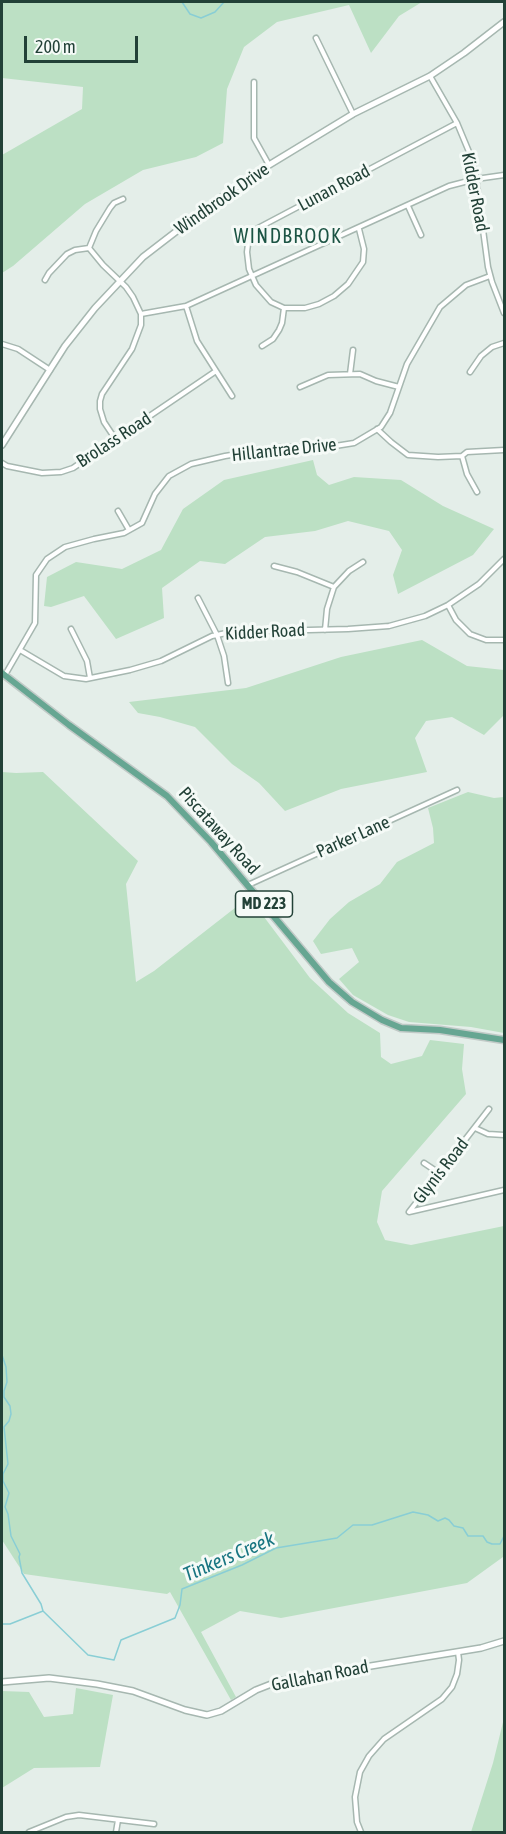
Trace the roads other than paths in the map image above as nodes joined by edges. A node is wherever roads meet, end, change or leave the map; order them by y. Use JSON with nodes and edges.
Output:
{"nodes":[{"id":1,"x":504,"y":22,"type":"edge"},
{"id":2,"x":316,"y":38,"type":"dead end"},
{"id":3,"x":430,"y":76,"type":"junction"},
{"id":4,"x":254,"y":82,"type":"dead end"},
{"id":5,"x":353,"y":114,"type":"junction"},
{"id":6,"x":456,"y":123,"type":"junction"},
{"id":7,"x":269,"y":165,"type":"junction"},
{"id":8,"x":504,"y":175,"type":"edge"},
{"id":9,"x":476,"y":178,"type":"junction"},
{"id":10,"x":123,"y":199,"type":"dead end"},
{"id":11,"x":408,"y":206,"type":"junction"},
{"id":12,"x":359,"y":229,"type":"junction"},
{"id":13,"x":421,"y":235,"type":"dead end"},
{"id":14,"x":89,"y":248,"type":"junction"},
{"id":15,"x":490,"y":276,"type":"junction"},
{"id":16,"x":252,"y":277,"type":"junction"},
{"id":17,"x":45,"y":280,"type":"dead end"},
{"id":18,"x":120,"y":280,"type":"junction"},
{"id":19,"x":186,"y":306,"type":"junction"},
{"id":20,"x":284,"y":308,"type":"junction"},
{"id":21,"x":504,"y":313,"type":"edge"},
{"id":22,"x":141,"y":314,"type":"junction"},
{"id":23,"x":504,"y":343,"type":"edge"},
{"id":24,"x":2,"y":344,"type":"edge"},
{"id":25,"x":262,"y":346,"type":"dead end"},
{"id":26,"x":353,"y":350,"type":"dead end"},
{"id":27,"x":50,"y":369,"type":"junction"},
{"id":28,"x":216,"y":371,"type":"junction"},
{"id":29,"x":470,"y":372,"type":"dead end"},
{"id":30,"x":350,"y":374,"type":"junction"},
{"id":31,"x":300,"y":387,"type":"dead end"},
{"id":32,"x":399,"y":387,"type":"junction"},
{"id":33,"x":232,"y":396,"type":"dead end"},
{"id":34,"x":378,"y":429,"type":"junction"},
{"id":35,"x":116,"y":440,"type":"junction"},
{"id":36,"x":2,"y":445,"type":"edge"},
{"id":37,"x":504,"y":450,"type":"edge"},
{"id":38,"x":462,"y":456,"type":"junction"},
{"id":39,"x":2,"y":463,"type":"edge"},
{"id":40,"x":477,"y":492,"type":"dead end"},
{"id":41,"x":118,"y":511,"type":"dead end"},
{"id":42,"x":129,"y":530,"type":"junction"},
{"id":43,"x":504,"y":559,"type":"edge"},
{"id":44,"x":363,"y":562,"type":"dead end"},
{"id":45,"x":274,"y":566,"type":"dead end"},
{"id":46,"x":334,"y":587,"type":"junction"},
{"id":47,"x":198,"y":598,"type":"dead end"},
{"id":48,"x":448,"y":605,"type":"junction"},
{"id":49,"x":71,"y":629,"type":"dead end"},
{"id":50,"x":325,"y":630,"type":"junction"},
{"id":51,"x":217,"y":634,"type":"junction"},
{"id":52,"x":504,"y":640,"type":"edge"},
{"id":53,"x":20,"y":650,"type":"junction"},
{"id":54,"x":3,"y":674,"type":"edge"},
{"id":55,"x":90,"y":678,"type":"junction"},
{"id":56,"x":228,"y":683,"type":"dead end"},
{"id":57,"x":457,"y":790,"type":"dead end"},
{"id":58,"x":248,"y":885,"type":"junction"},
{"id":59,"x":504,"y":1040,"type":"edge"},
{"id":60,"x":489,"y":1109,"type":"dead end"},
{"id":61,"x":475,"y":1128,"type":"junction"},
{"id":62,"x":504,"y":1135,"type":"edge"},
{"id":63,"x":424,"y":1162,"type":"dead end"},
{"id":64,"x":439,"y":1173,"type":"junction"},
{"id":65,"x":504,"y":1190,"type":"edge"},
{"id":66,"x":504,"y":1641,"type":"edge"},
{"id":67,"x":458,"y":1652,"type":"junction"},
{"id":68,"x":2,"y":1682,"type":"edge"},
{"id":69,"x":118,"y":1820,"type":"junction"},
{"id":70,"x":154,"y":1824,"type":"dead end"},
{"id":71,"x":29,"y":1833,"type":"edge"},
{"id":72,"x":116,"y":1833,"type":"edge"},
{"id":73,"x":361,"y":1833,"type":"edge"}],
"edges":[{"from":1,"to":3,"type":"street","name":"Windbrook Drive"},
{"from":2,"to":5,"type":"street"},
{"from":3,"to":5,"type":"street","name":"Windbrook Drive"},
{"from":3,"to":6,"type":"street","name":"Kidder Road"},
{"from":4,"to":7,"type":"street"},
{"from":5,"to":7,"type":"street","name":"Windbrook Drive"},
{"from":6,"to":9,"type":"street","name":"Kidder Road"},
{"from":6,"to":16,"type":"street","name":"Lunan Road"},
{"from":7,"to":18,"type":"street","name":"Windbrook Drive"},
{"from":8,"to":9,"type":"street"},
{"from":9,"to":11,"type":"street"},
{"from":9,"to":15,"type":"street","name":"Kidder Road"},
{"from":10,"to":14,"type":"street"},
{"from":11,"to":12,"type":"street"},
{"from":11,"to":13,"type":"street"},
{"from":12,"to":16,"type":"street"},
{"from":12,"to":20,"type":"street"},
{"from":14,"to":17,"type":"street"},
{"from":14,"to":18,"type":"street"},
{"from":15,"to":21,"type":"street","name":"Kidder Road"},
{"from":15,"to":32,"type":"street"},
{"from":16,"to":19,"type":"street"},
{"from":16,"to":20,"type":"street"},
{"from":18,"to":22,"type":"street"},
{"from":18,"to":27,"type":"street","name":"Windbrook Drive"},
{"from":19,"to":22,"type":"street"},
{"from":19,"to":28,"type":"street"},
{"from":20,"to":25,"type":"street"},
{"from":22,"to":35,"type":"street"},
{"from":23,"to":29,"type":"street"},
{"from":24,"to":27,"type":"street"},
{"from":26,"to":30,"type":"street"},
{"from":27,"to":36,"type":"street","name":"Windbrook Drive"},
{"from":28,"to":33,"type":"street"},
{"from":28,"to":35,"type":"street","name":"Brolass Road"},
{"from":30,"to":31,"type":"street"},
{"from":30,"to":32,"type":"street"},
{"from":32,"to":34,"type":"street"},
{"from":34,"to":38,"type":"street"},
{"from":34,"to":42,"type":"street","name":"Hillantrae Drive"},
{"from":35,"to":39,"type":"street","name":"Brolass Road"},
{"from":37,"to":38,"type":"street"},
{"from":38,"to":40,"type":"street"},
{"from":41,"to":42,"type":"street"},
{"from":42,"to":53,"type":"street"},
{"from":43,"to":48,"type":"street","name":"Kidder Road"},
{"from":44,"to":46,"type":"street"},
{"from":45,"to":46,"type":"street"},
{"from":46,"to":50,"type":"street"},
{"from":47,"to":51,"type":"street"},
{"from":48,"to":50,"type":"street","name":"Kidder Road"},
{"from":48,"to":52,"type":"street"},
{"from":49,"to":55,"type":"street"},
{"from":50,"to":51,"type":"street","name":"Kidder Road"},
{"from":51,"to":55,"type":"street","name":"Kidder Road"},
{"from":51,"to":56,"type":"street"},
{"from":53,"to":54,"type":"street"},
{"from":53,"to":55,"type":"street","name":"Kidder Road"},
{"from":54,"to":58,"type":"main road","name":"Piscataway Road","number":"MD 223"},
{"from":57,"to":58,"type":"street","name":"Parker Lane"},
{"from":58,"to":59,"type":"main road","name":"Piscataway Road","number":"MD 223"},
{"from":60,"to":61,"type":"street","name":"Glynis Road"},
{"from":61,"to":62,"type":"street"},
{"from":61,"to":64,"type":"street","name":"Glynis Road"},
{"from":63,"to":64,"type":"street"},
{"from":64,"to":65,"type":"street","name":"Glynis Road"},
{"from":66,"to":67,"type":"street","name":"Gallahan Road"},
{"from":67,"to":68,"type":"street","name":"Gallahan Road"},
{"from":67,"to":73,"type":"street"},
{"from":69,"to":70,"type":"street"},
{"from":69,"to":71,"type":"street"},
{"from":69,"to":72,"type":"street"}]}
